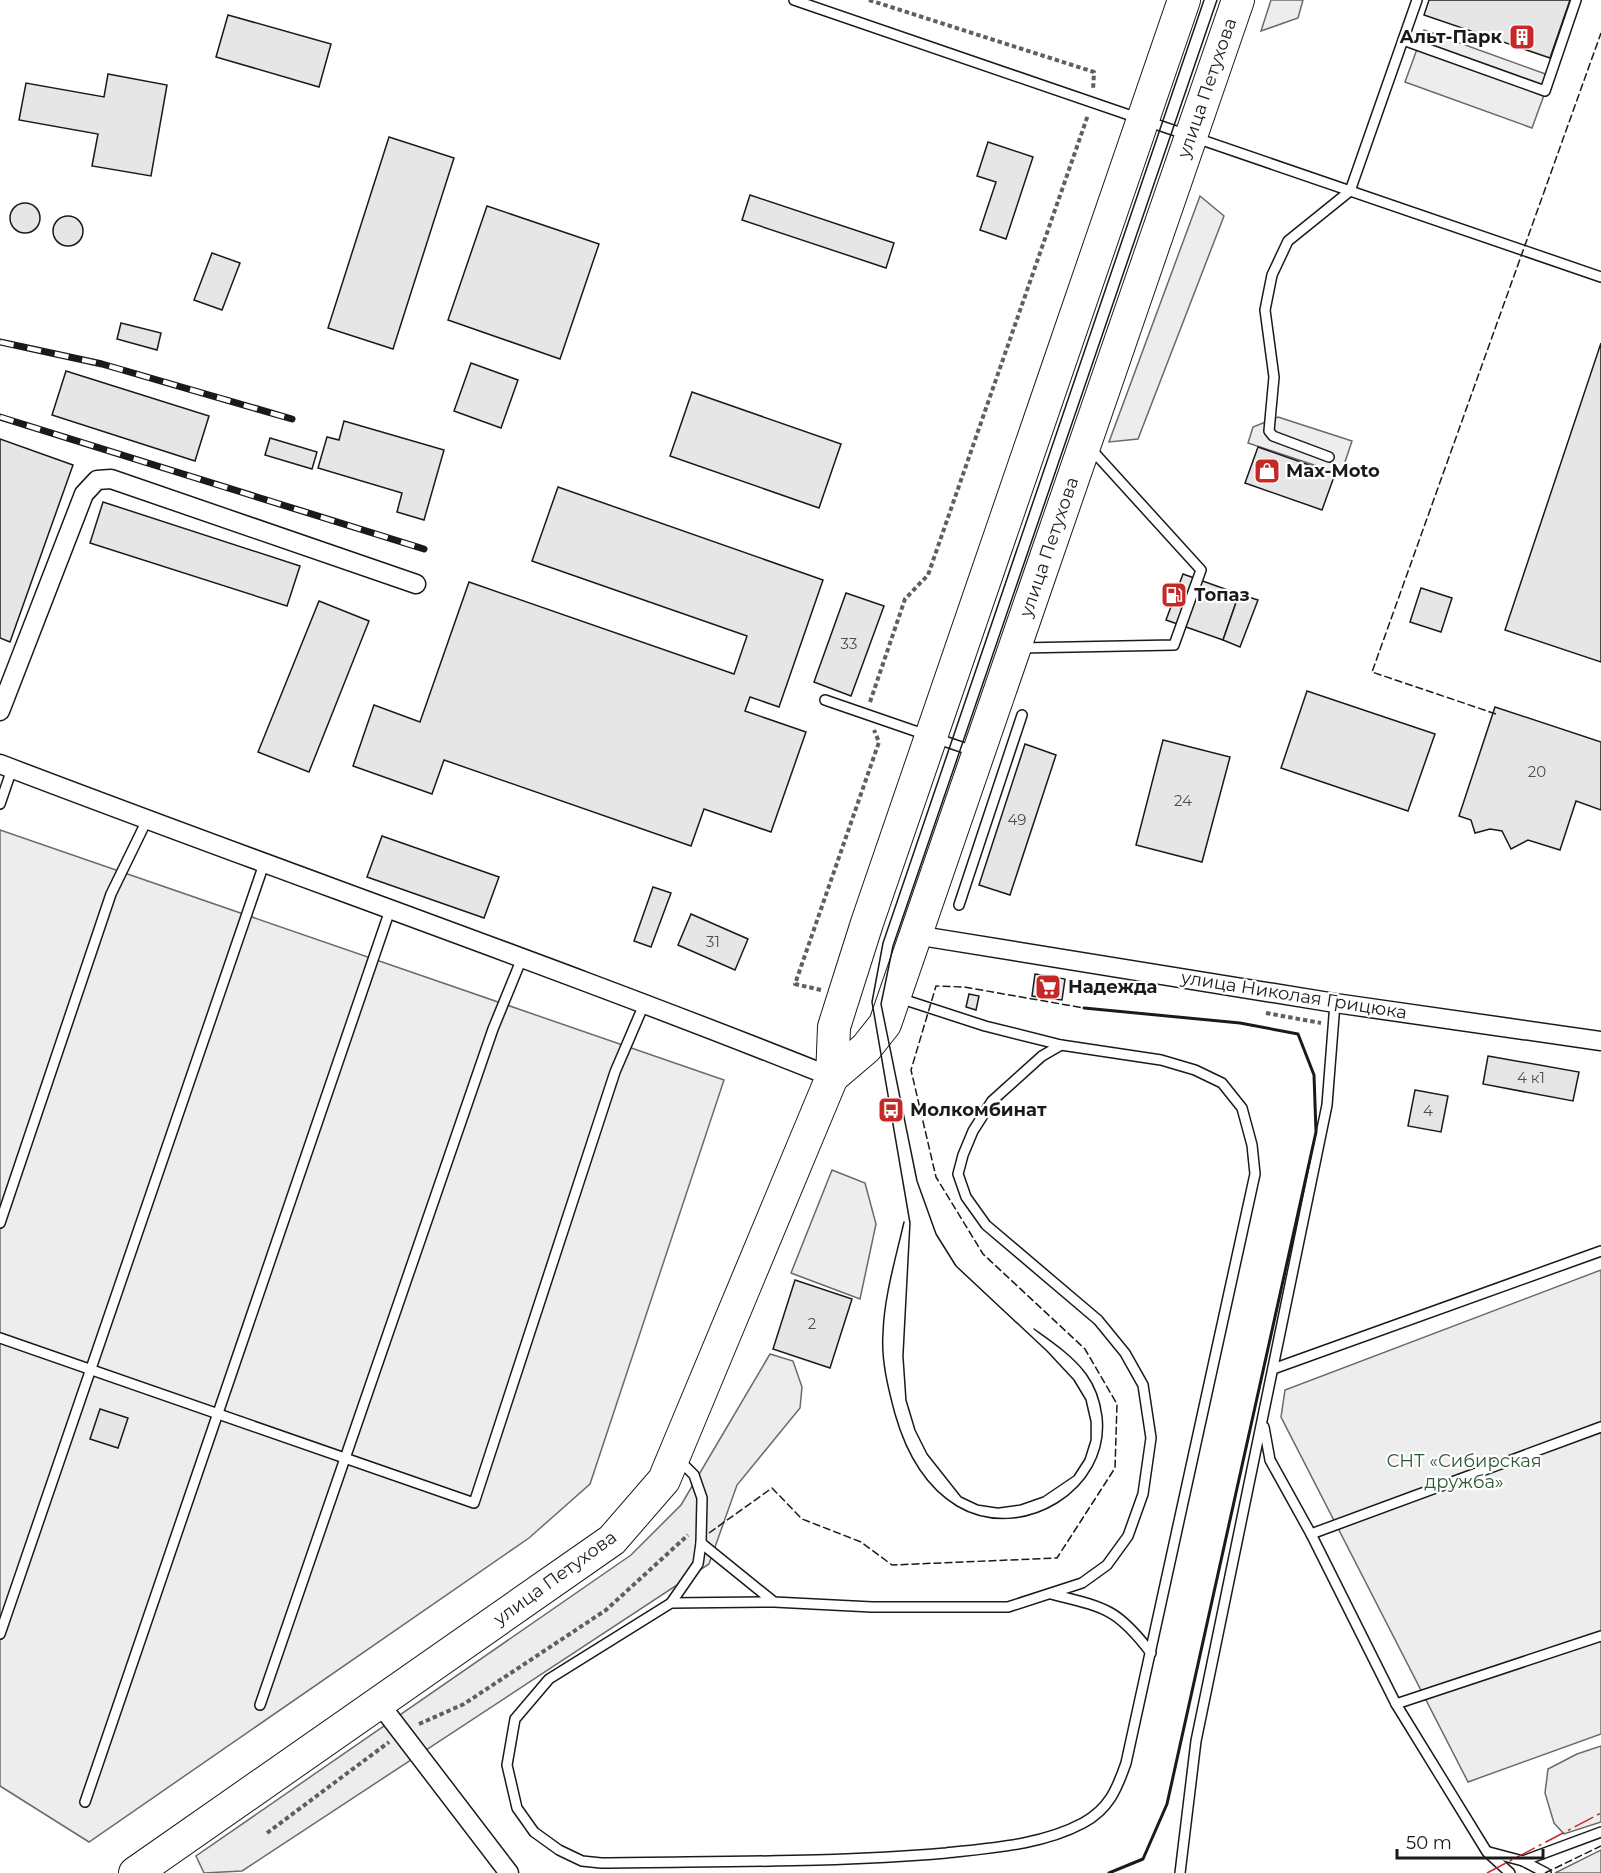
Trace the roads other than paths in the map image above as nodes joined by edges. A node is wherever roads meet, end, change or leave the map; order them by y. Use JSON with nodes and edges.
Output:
{"nodes":[{"id":1,"x":794,"y":0,"type":"edge"},
{"id":2,"x":1184,"y":0,"type":"edge"},
{"id":3,"x":1238,"y":0,"type":"edge"},
{"id":4,"x":1417,"y":0,"type":"edge"},
{"id":5,"x":1576,"y":0,"type":"edge"},
{"id":6,"x":1403,"y":40,"type":"junction"},
{"id":7,"x":1143,"y":120,"type":"junction"},
{"id":8,"x":1191,"y":137,"type":"junction"},
{"id":9,"x":1350,"y":191,"type":"junction"},
{"id":10,"x":1601,"y":277,"type":"edge"},
{"id":11,"x":1085,"y":443,"type":"junction"},
{"id":12,"x":1329,"y":457,"type":"dead end"},
{"id":13,"x":416,"y":584,"type":"dead end"},
{"id":14,"x":1015,"y":648,"type":"junction"},
{"id":15,"x":825,"y":700,"type":"dead end"},
{"id":16,"x":0,"y":711,"type":"edge"},
{"id":17,"x":1022,"y":716,"type":"dead end"},
{"id":18,"x":930,"y":737,"type":"junction"},
{"id":19,"x":978,"y":753,"type":"junction"},
{"id":20,"x":6,"y":766,"type":"edge"},
{"id":21,"x":0,"y":804,"type":"edge"},
{"id":22,"x":147,"y":820,"type":"junction"},
{"id":23,"x":970,"y":821,"type":"junction"},
{"id":24,"x":264,"y":864,"type":"junction"},
{"id":25,"x":959,"y":905,"type":"dead end"},
{"id":26,"x":390,"y":910,"type":"junction"},
{"id":27,"x":915,"y":935,"type":"junction"},
{"id":28,"x":522,"y":958,"type":"junction"},
{"id":29,"x":895,"y":997,"type":"junction"},
{"id":30,"x":645,"y":1002,"type":"junction"},
{"id":31,"x":1335,"y":1003,"type":"junction"},
{"id":32,"x":1601,"y":1041,"type":"edge"},
{"id":33,"x":1061,"y":1045,"type":"junction"},
{"id":34,"x":832,"y":1077,"type":"junction"},
{"id":35,"x":0,"y":1223,"type":"edge"},
{"id":36,"x":1601,"y":1251,"type":"edge"},
{"id":37,"x":0,"y":1338,"type":"edge"},
{"id":38,"x":1273,"y":1369,"type":"junction"},
{"id":39,"x":91,"y":1370,"type":"junction"},
{"id":40,"x":217,"y":1414,"type":"junction"},
{"id":41,"x":1263,"y":1421,"type":"junction"},
{"id":42,"x":1601,"y":1427,"type":"edge"},
{"id":43,"x":675,"y":1456,"type":"junction"},
{"id":44,"x":345,"y":1458,"type":"junction"},
{"id":45,"x":1311,"y":1534,"type":"junction"},
{"id":46,"x":701,"y":1543,"type":"junction"},
{"id":47,"x":1051,"y":1594,"type":"junction"},
{"id":48,"x":774,"y":1602,"type":"junction"},
{"id":49,"x":671,"y":1604,"type":"junction"},
{"id":50,"x":0,"y":1634,"type":"edge"},
{"id":51,"x":1601,"y":1636,"type":"edge"},
{"id":52,"x":1151,"y":1653,"type":"junction"},
{"id":53,"x":379,"y":1702,"type":"junction"},
{"id":54,"x":1396,"y":1704,"type":"junction"},
{"id":55,"x":260,"y":1705,"type":"dead end"},
{"id":56,"x":85,"y":1802,"type":"dead end"},
{"id":57,"x":1601,"y":1832,"type":"edge"},
{"id":58,"x":1487,"y":1852,"type":"junction"},
{"id":59,"x":1523,"y":1861,"type":"junction"},
{"id":60,"x":496,"y":1866,"type":"edge"},
{"id":61,"x":136,"y":1872,"type":"edge"},
{"id":62,"x":509,"y":1873,"type":"edge"},
{"id":63,"x":1180,"y":1873,"type":"edge"},
{"id":64,"x":1510,"y":1873,"type":"edge"},
{"id":65,"x":1546,"y":1873,"type":"edge"}],
"edges":[{"from":1,"to":7,"type":"lane"},
{"from":2,"to":7,"type":"highway","name":"улица Петухова"},
{"from":3,"to":8,"type":"highway","name":"улица Петухова"},
{"from":4,"to":6,"type":"lane"},
{"from":5,"to":6,"type":"lane"},
{"from":6,"to":9,"type":"lane"},
{"from":7,"to":8,"type":"lane"},
{"from":7,"to":18,"type":"highway","name":"улица Петухова"},
{"from":8,"to":9,"type":"lane"},
{"from":8,"to":11,"type":"highway","name":"улица Петухова"},
{"from":9,"to":10,"type":"lane"},
{"from":9,"to":12,"type":"lane"},
{"from":11,"to":14,"type":"highway","name":"улица Петухова"},
{"from":11,"to":14,"type":"lane"},
{"from":13,"to":16,"type":"street"},
{"from":14,"to":19,"type":"highway","name":"улица Петухова"},
{"from":15,"to":18,"type":"lane"},
{"from":17,"to":23,"type":"lane"},
{"from":18,"to":19,"type":"lane"},
{"from":18,"to":34,"type":"highway","name":"улица Петухова"},
{"from":19,"to":23,"type":"highway","name":"улица Петухова"},
{"from":20,"to":21,"type":"lane"},
{"from":20,"to":22,"type":"street"},
{"from":22,"to":24,"type":"street"},
{"from":22,"to":35,"type":"lane"},
{"from":23,"to":25,"type":"lane"},
{"from":23,"to":27,"type":"highway","name":"улица Петухова"},
{"from":24,"to":26,"type":"street"},
{"from":24,"to":39,"type":"lane"},
{"from":26,"to":28,"type":"street"},
{"from":26,"to":40,"type":"lane"},
{"from":27,"to":29,"type":"highway","name":"улица Петухова"},
{"from":27,"to":31,"type":"street","name":"улица Николая Грицюка"},
{"from":28,"to":30,"type":"street"},
{"from":28,"to":44,"type":"lane"},
{"from":29,"to":33,"type":"lane"},
{"from":29,"to":34,"type":"highway","name":"улица Петухова"},
{"from":30,"to":34,"type":"street"},
{"from":30,"to":44,"type":"lane"},
{"from":31,"to":32,"type":"street","name":"улица Николая Грицюка"},
{"from":31,"to":38,"type":"lane"},
{"from":33,"to":47,"type":"lane"},
{"from":33,"to":52,"type":"lane"},
{"from":34,"to":43,"type":"highway","name":"улица Петухова"},
{"from":36,"to":38,"type":"lane"},
{"from":37,"to":39,"type":"lane"},
{"from":38,"to":41,"type":"lane"},
{"from":39,"to":40,"type":"lane"},
{"from":39,"to":50,"type":"lane"},
{"from":40,"to":44,"type":"lane"},
{"from":40,"to":56,"type":"lane"},
{"from":41,"to":45,"type":"lane"},
{"from":41,"to":63,"type":"lane"},
{"from":42,"to":45,"type":"lane"},
{"from":43,"to":46,"type":"lane"},
{"from":43,"to":53,"type":"highway","name":"улица Петухова"},
{"from":44,"to":55,"type":"lane"},
{"from":45,"to":54,"type":"lane"},
{"from":46,"to":48,"type":"lane"},
{"from":46,"to":49,"type":"lane"},
{"from":47,"to":48,"type":"lane"},
{"from":47,"to":52,"type":"lane"},
{"from":48,"to":49,"type":"lane"},
{"from":49,"to":52,"type":"lane"},
{"from":51,"to":54,"type":"lane"},
{"from":53,"to":60,"type":"street"},
{"from":53,"to":61,"type":"highway","name":"улица Петухова"},
{"from":54,"to":58,"type":"lane"},
{"from":57,"to":59,"type":"lane"},
{"from":58,"to":59,"type":"lane"},
{"from":58,"to":64,"type":"lane"},
{"from":59,"to":65,"type":"lane"},
{"from":60,"to":62,"type":"street"}]}
